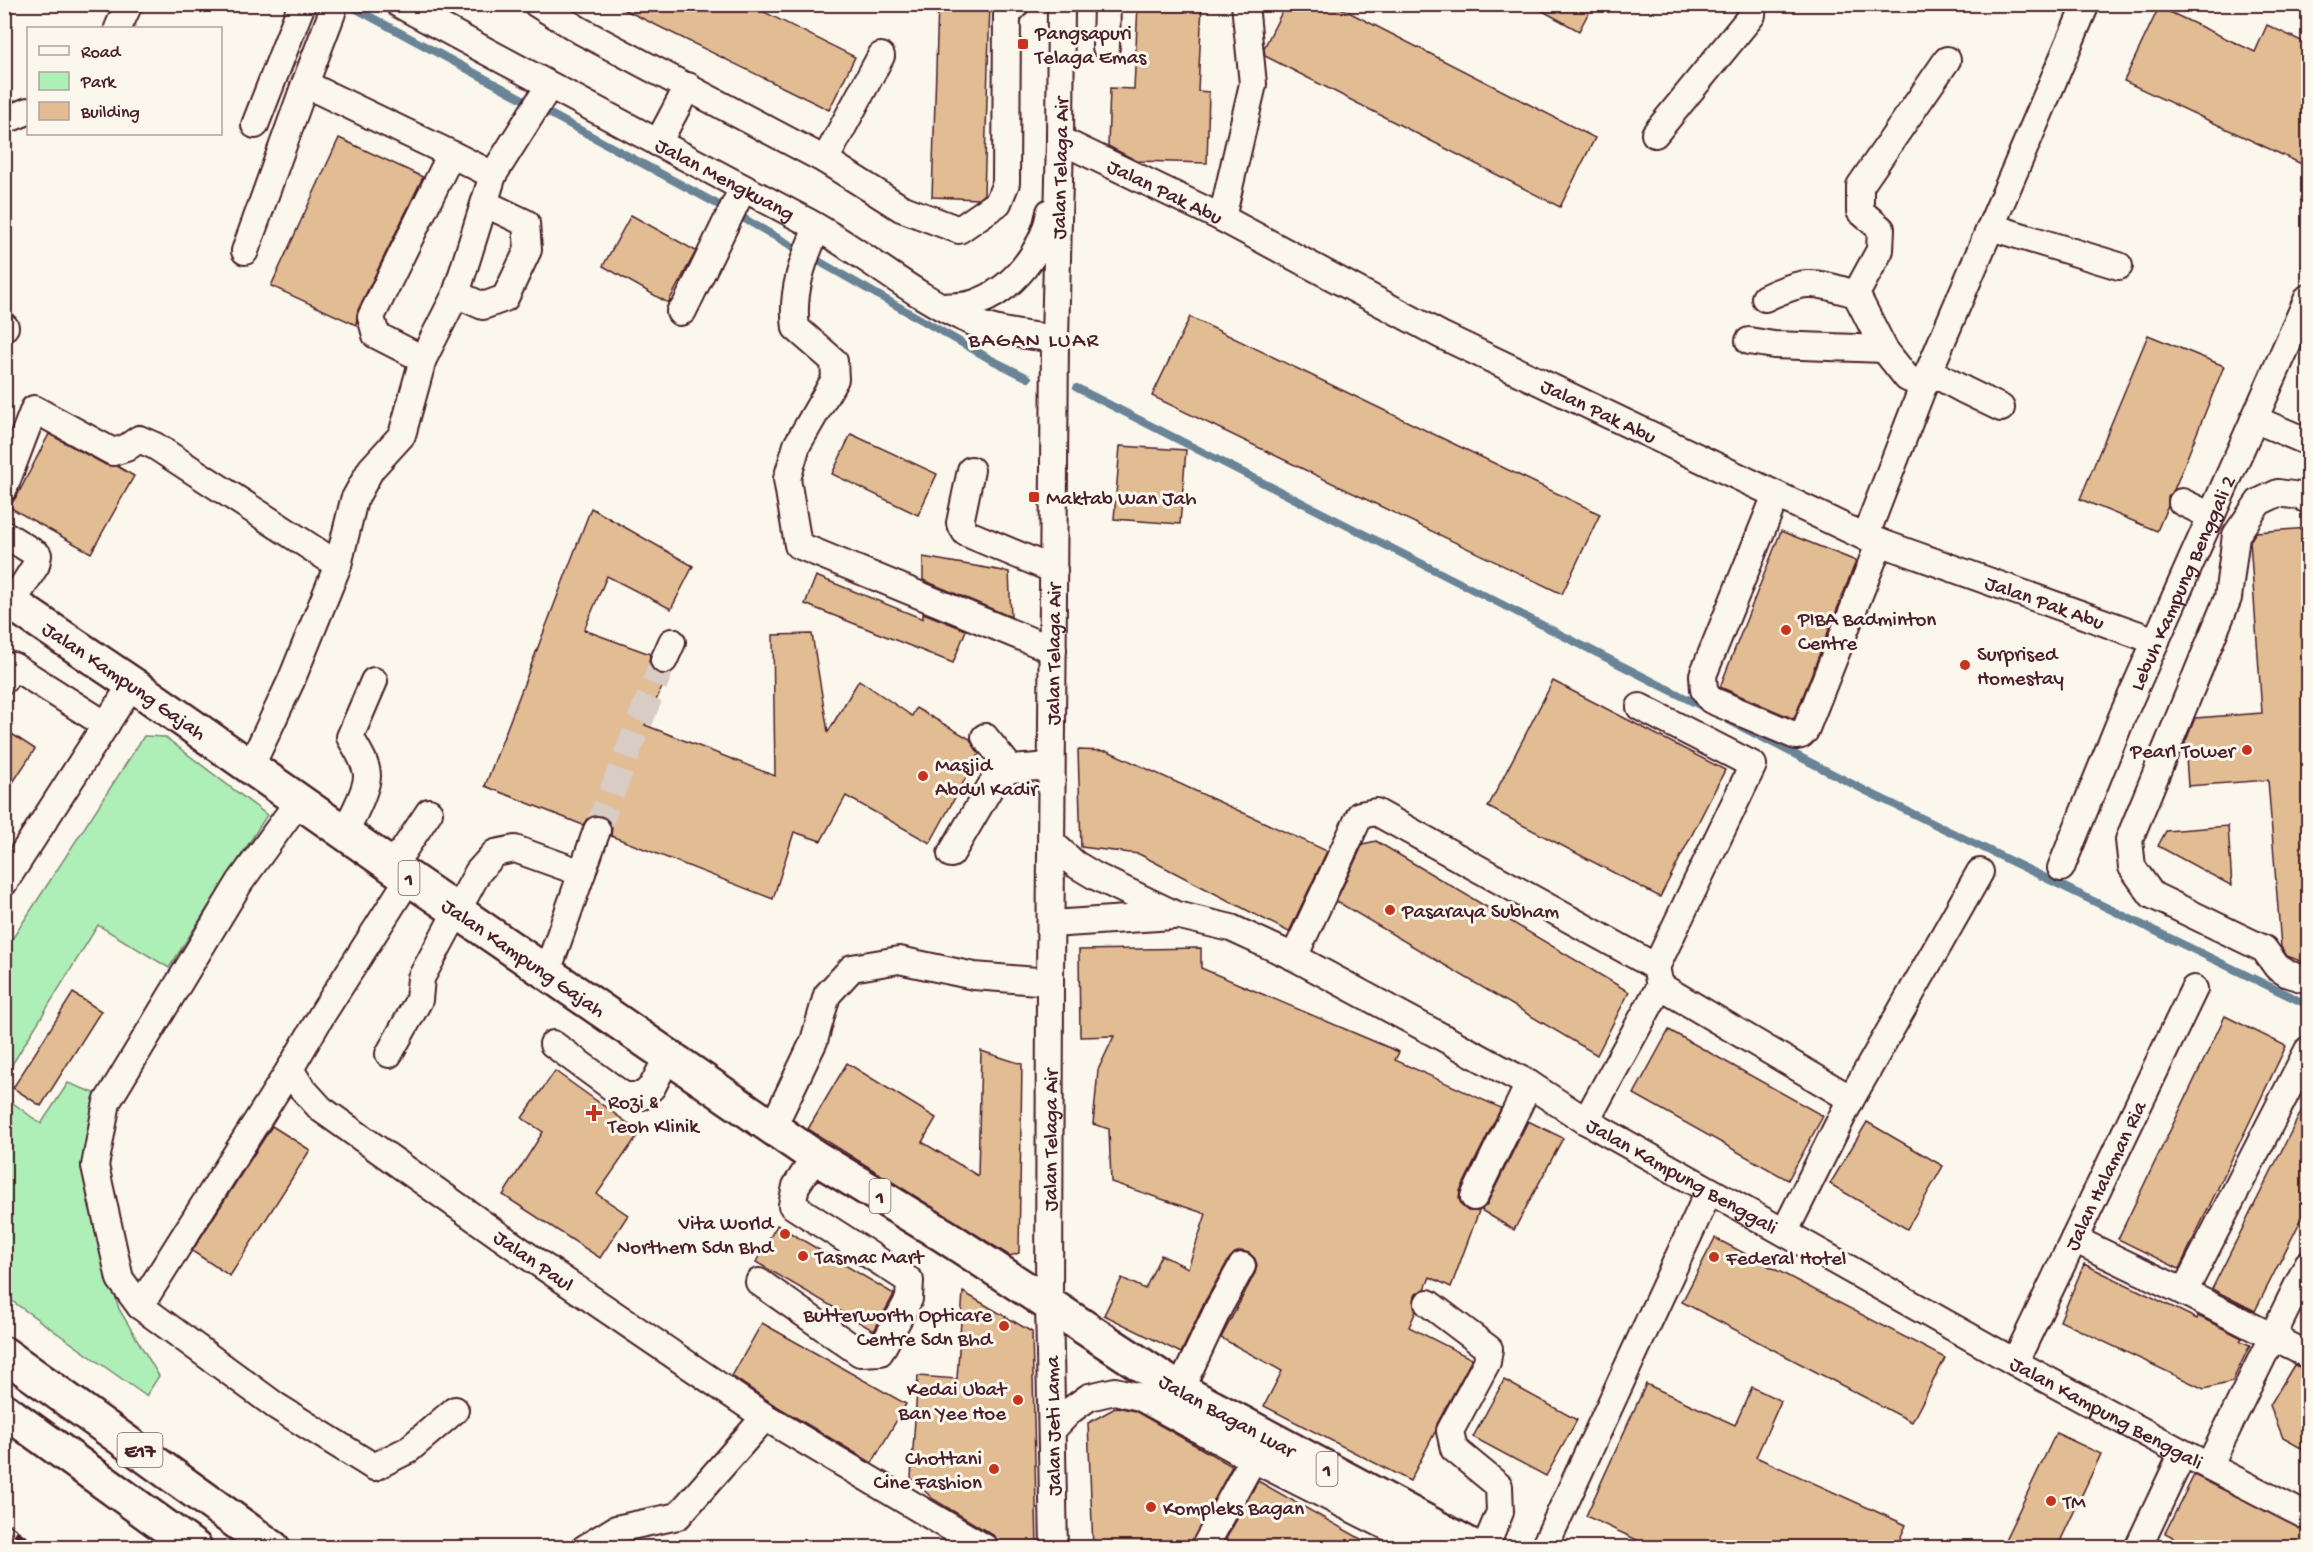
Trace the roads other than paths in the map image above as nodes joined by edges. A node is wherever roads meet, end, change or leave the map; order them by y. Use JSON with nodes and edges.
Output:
{"nodes":[{"id":1,"x":129,"y":4,"type":"edge"},
{"id":2,"x":302,"y":4,"type":"edge"},
{"id":3,"x":399,"y":4,"type":"edge"},
{"id":4,"x":537,"y":4,"type":"edge"},
{"id":5,"x":1016,"y":4,"type":"edge"},
{"id":6,"x":1061,"y":4,"type":"edge"},
{"id":7,"x":1107,"y":4,"type":"edge"},
{"id":8,"x":1245,"y":4,"type":"edge"},
{"id":9,"x":1754,"y":4,"type":"edge"},
{"id":10,"x":2086,"y":4,"type":"edge"},
{"id":11,"x":332,"y":13,"type":"dead end"},
{"id":12,"x":118,"y":27,"type":"edge"},
{"id":13,"x":1106,"y":47,"type":"dead end"},
{"id":14,"x":881,"y":56,"type":"dead end"},
{"id":15,"x":1947,"y":60,"type":"dead end"},
{"id":16,"x":305,"y":84,"type":"junction"},
{"id":17,"x":688,"y":86,"type":"junction"},
{"id":18,"x":540,"y":100,"type":"junction"},
{"id":19,"x":27,"y":111,"type":"edge"},
{"id":20,"x":4,"y":114,"type":"edge"},
{"id":21,"x":255,"y":125,"type":"dead end"},
{"id":22,"x":1655,"y":134,"type":"dead end"},
{"id":23,"x":1060,"y":140,"type":"junction"},
{"id":24,"x":658,"y":143,"type":"junction"},
{"id":25,"x":451,"y":154,"type":"junction"},
{"id":26,"x":825,"y":160,"type":"junction"},
{"id":27,"x":493,"y":175,"type":"junction"},
{"id":28,"x":486,"y":204,"type":"junction"},
{"id":29,"x":736,"y":204,"type":"junction"},
{"id":30,"x":1222,"y":218,"type":"junction"},
{"id":31,"x":1991,"y":227,"type":"junction"},
{"id":32,"x":810,"y":245,"type":"junction"},
{"id":33,"x":245,"y":251,"type":"dead end"},
{"id":34,"x":2119,"y":266,"type":"dead end"},
{"id":35,"x":456,"y":294,"type":"junction"},
{"id":36,"x":1856,"y":294,"type":"junction"},
{"id":37,"x":1765,"y":298,"type":"dead end"},
{"id":38,"x":2308,"y":298,"type":"edge"},
{"id":39,"x":942,"y":307,"type":"junction"},
{"id":40,"x":680,"y":312,"type":"dead end"},
{"id":41,"x":1055,"y":339,"type":"junction"},
{"id":42,"x":1749,"y":341,"type":"dead end"},
{"id":43,"x":1884,"y":349,"type":"junction"},
{"id":44,"x":423,"y":359,"type":"junction"},
{"id":45,"x":1927,"y":378,"type":"junction"},
{"id":46,"x":2001,"y":408,"type":"dead end"},
{"id":47,"x":2254,"y":418,"type":"junction"},
{"id":48,"x":2308,"y":442,"type":"edge"},
{"id":49,"x":971,"y":470,"type":"dead end"},
{"id":50,"x":4,"y":488,"type":"edge"},
{"id":51,"x":1776,"y":495,"type":"junction"},
{"id":52,"x":2308,"y":500,"type":"edge"},
{"id":53,"x":2182,"y":502,"type":"dead end"},
{"id":54,"x":2211,"y":516,"type":"junction"},
{"id":55,"x":4,"y":534,"type":"edge"},
{"id":56,"x":1872,"y":540,"type":"junction"},
{"id":57,"x":338,"y":566,"type":"junction"},
{"id":58,"x":1054,"y":570,"type":"junction"},
{"id":59,"x":8,"y":601,"type":"edge"},
{"id":60,"x":2156,"y":641,"type":"junction"},
{"id":61,"x":1053,"y":650,"type":"junction"},
{"id":62,"x":9,"y":673,"type":"edge"},
{"id":63,"x":374,"y":681,"type":"dead end"},
{"id":64,"x":132,"y":684,"type":"junction"},
{"id":65,"x":1640,"y":707,"type":"dead end"},
{"id":66,"x":106,"y":725,"type":"junction"},
{"id":67,"x":986,"y":737,"type":"dead end"},
{"id":68,"x":1051,"y":765,"type":"junction"},
{"id":69,"x":250,"y":768,"type":"junction"},
{"id":70,"x":1011,"y":769,"type":"junction"},
{"id":71,"x":298,"y":802,"type":"junction"},
{"id":72,"x":429,"y":812,"type":"dead end"},
{"id":73,"x":597,"y":830,"type":"tunnel mouth"},
{"id":74,"x":344,"y":833,"type":"junction"},
{"id":75,"x":1052,"y":843,"type":"junction"},
{"id":76,"x":951,"y":854,"type":"dead end"},
{"id":77,"x":2061,"y":868,"type":"dead end"},
{"id":78,"x":399,"y":872,"type":"junction"},
{"id":79,"x":1980,"y":872,"type":"dead end"},
{"id":80,"x":582,"y":873,"type":"junction"},
{"id":81,"x":4,"y":883,"type":"edge"},
{"id":82,"x":457,"y":912,"type":"junction"},
{"id":83,"x":1176,"y":915,"type":"junction"},
{"id":84,"x":1051,"y":924,"type":"junction"},
{"id":85,"x":1294,"y":957,"type":"junction"},
{"id":86,"x":547,"y":972,"type":"junction"},
{"id":87,"x":1658,"y":977,"type":"junction"},
{"id":88,"x":2308,"y":980,"type":"edge"},
{"id":89,"x":1050,"y":982,"type":"junction"},
{"id":90,"x":2194,"y":989,"type":"dead end"},
{"id":91,"x":553,"y":1044,"type":"dead end"},
{"id":92,"x":2308,"y":1050,"type":"edge"},
{"id":93,"x":389,"y":1054,"type":"dead end"},
{"id":94,"x":668,"y":1056,"type":"junction"},
{"id":95,"x":290,"y":1069,"type":"junction"},
{"id":96,"x":1529,"y":1084,"type":"junction"},
{"id":97,"x":1851,"y":1099,"type":"junction"},
{"id":98,"x":1586,"y":1121,"type":"junction"},
{"id":99,"x":773,"y":1127,"type":"junction"},
{"id":100,"x":814,"y":1157,"type":"junction"},
{"id":101,"x":1709,"y":1191,"type":"junction"},
{"id":102,"x":1474,"y":1197,"type":"dead end"},
{"id":103,"x":1785,"y":1231,"type":"junction"},
{"id":104,"x":2074,"y":1239,"type":"junction"},
{"id":105,"x":2308,"y":1264,"type":"edge"},
{"id":106,"x":1242,"y":1266,"type":"dead end"},
{"id":107,"x":759,"y":1282,"type":"dead end"},
{"id":108,"x":2184,"y":1292,"type":"junction"},
{"id":109,"x":1428,"y":1303,"type":"dead end"},
{"id":110,"x":1049,"y":1305,"type":"junction"},
{"id":111,"x":140,"y":1306,"type":"junction"},
{"id":112,"x":2273,"y":1337,"type":"junction"},
{"id":113,"x":4,"y":1354,"type":"edge"},
{"id":114,"x":2308,"y":1355,"type":"edge"},
{"id":115,"x":2015,"y":1362,"type":"junction"},
{"id":116,"x":1180,"y":1390,"type":"junction"},
{"id":117,"x":4,"y":1410,"type":"edge"},
{"id":118,"x":455,"y":1410,"type":"dead end"},
{"id":119,"x":765,"y":1417,"type":"junction"},
{"id":120,"x":1052,"y":1430,"type":"junction"},
{"id":121,"x":2182,"y":1453,"type":"junction"},
{"id":122,"x":1253,"y":1458,"type":"junction"},
{"id":123,"x":2209,"y":1466,"type":"junction"},
{"id":124,"x":2308,"y":1517,"type":"edge"},
{"id":125,"x":1477,"y":1547,"type":"edge"},
{"id":126,"x":195,"y":1548,"type":"edge"},
{"id":127,"x":273,"y":1548,"type":"edge"},
{"id":128,"x":585,"y":1548,"type":"edge"},
{"id":129,"x":985,"y":1548,"type":"edge"},
{"id":130,"x":1054,"y":1548,"type":"edge"},
{"id":131,"x":1204,"y":1548,"type":"edge"},
{"id":132,"x":1430,"y":1548,"type":"edge"},
{"id":133,"x":1544,"y":1548,"type":"edge"},
{"id":134,"x":2138,"y":1548,"type":"edge"}],
"edges":[{"from":1,"to":12,"type":"street"},
{"from":2,"to":21,"type":"street"},
{"from":3,"to":18,"type":"street","name":"Jalan Mengkuang"},
{"from":4,"to":17,"type":"street"},
{"from":5,"to":26,"type":"street"},
{"from":6,"to":23,"type":"street","name":"Jalan Telaga Air"},
{"from":7,"to":13,"type":"street"},
{"from":8,"to":30,"type":"street"},
{"from":9,"to":22,"type":"street"},
{"from":10,"to":31,"type":"street"},
{"from":11,"to":16,"type":"street"},
{"from":14,"to":26,"type":"street"},
{"from":15,"to":36,"type":"street"},
{"from":16,"to":25,"type":"street"},
{"from":16,"to":33,"type":"street"},
{"from":17,"to":24,"type":"street"},
{"from":17,"to":26,"type":"street"},
{"from":18,"to":24,"type":"street","name":"Jalan Mengkuang"},
{"from":18,"to":27,"type":"street"},
{"from":19,"to":20,"type":"street"},
{"from":23,"to":30,"type":"street","name":"Jalan Pak Abu"},
{"from":23,"to":39,"type":"street"},
{"from":23,"to":41,"type":"street","name":"Jalan Telaga Air"},
{"from":24,"to":29,"type":"street","name":"Jalan Mengkuang"},
{"from":25,"to":27,"type":"street"},
{"from":25,"to":44,"type":"street"},
{"from":27,"to":28,"type":"street"},
{"from":28,"to":35,"type":"street"},
{"from":28,"to":35,"type":"street"},
{"from":29,"to":32,"type":"street","name":"Jalan Mengkuang"},
{"from":29,"to":40,"type":"street"},
{"from":30,"to":51,"type":"street","name":"Jalan Pak Abu"},
{"from":31,"to":34,"type":"street"},
{"from":31,"to":45,"type":"street"},
{"from":32,"to":39,"type":"street","name":"Jalan Mengkuang"},
{"from":32,"to":61,"type":"street"},
{"from":35,"to":44,"type":"street"},
{"from":36,"to":37,"type":"street"},
{"from":36,"to":43,"type":"street"},
{"from":38,"to":47,"type":"street","name":"Lebuh Kampung Benggali 2"},
{"from":39,"to":41,"type":"street","name":"Jalan Mengkuang"},
{"from":41,"to":58,"type":"street","name":"Jalan Telaga Air"},
{"from":42,"to":43,"type":"street"},
{"from":43,"to":45,"type":"street"},
{"from":44,"to":57,"type":"street"},
{"from":45,"to":46,"type":"street"},
{"from":45,"to":56,"type":"street"},
{"from":47,"to":48,"type":"street"},
{"from":47,"to":54,"type":"street","name":"Lebuh Kampung Benggali 2"},
{"from":49,"to":58,"type":"street"},
{"from":50,"to":57,"type":"street"},
{"from":51,"to":56,"type":"street","name":"Jalan Pak Abu"},
{"from":51,"to":56,"type":"street"},
{"from":52,"to":88,"type":"street"},
{"from":53,"to":54,"type":"street"},
{"from":54,"to":60,"type":"street","name":"Lebuh Kampung Benggali 2"},
{"from":55,"to":59,"type":"street"},
{"from":56,"to":60,"type":"street","name":"Jalan Pak Abu"},
{"from":57,"to":69,"type":"street"},
{"from":58,"to":61,"type":"street","name":"Jalan Telaga Air"},
{"from":59,"to":64,"type":"main road","name":"Jalan Kampung Gajah","number":"1"},
{"from":60,"to":77,"type":"street","name":"Lebuh Kampung Benggali 2"},
{"from":61,"to":68,"type":"street","name":"Jalan Telaga Air"},
{"from":62,"to":66,"type":"street"},
{"from":63,"to":74,"type":"street"},
{"from":64,"to":66,"type":"street"},
{"from":64,"to":69,"type":"main road","name":"Jalan Kampung Gajah","number":"1"},
{"from":65,"to":87,"type":"street"},
{"from":66,"to":81,"type":"street"},
{"from":67,"to":70,"type":"street"},
{"from":68,"to":70,"type":"street"},
{"from":68,"to":75,"type":"street","name":"Jalan Telaga Air"},
{"from":69,"to":71,"type":"main road","name":"Jalan Kampung Gajah","number":"1"},
{"from":70,"to":76,"type":"street"},
{"from":71,"to":74,"type":"main road","name":"Jalan Kampung Gajah","number":"1"},
{"from":71,"to":111,"type":"street"},
{"from":72,"to":78,"type":"street"},
{"from":73,"to":80,"type":"street"},
{"from":74,"to":78,"type":"main road","name":"Jalan Kampung Gajah","number":"1"},
{"from":75,"to":83,"type":"street"},
{"from":75,"to":84,"type":"street","name":"Jalan Telaga Air"},
{"from":78,"to":82,"type":"main road","name":"Jalan Kampung Gajah","number":"1"},
{"from":78,"to":95,"type":"street"},
{"from":79,"to":97,"type":"street"},
{"from":80,"to":82,"type":"street"},
{"from":80,"to":86,"type":"street"},
{"from":82,"to":86,"type":"main road","name":"Jalan Kampung Gajah","number":"1"},
{"from":82,"to":93,"type":"street"},
{"from":83,"to":84,"type":"street"},
{"from":83,"to":85,"type":"street","name":"Jalan Kampung Benggali"},
{"from":84,"to":89,"type":"street","name":"Jalan Telaga Air"},
{"from":85,"to":87,"type":"street"},
{"from":85,"to":96,"type":"street","name":"Jalan Kampung Benggali"},
{"from":86,"to":94,"type":"main road","name":"Jalan Kampung Gajah","number":"1"},
{"from":87,"to":97,"type":"street"},
{"from":87,"to":98,"type":"street"},
{"from":89,"to":99,"type":"street"},
{"from":89,"to":110,"type":"street","name":"Jalan Telaga Air"},
{"from":90,"to":104,"type":"street","name":"Jalan Halaman Ria"},
{"from":91,"to":94,"type":"street"},
{"from":92,"to":108,"type":"street"},
{"from":94,"to":99,"type":"main road","name":"Jalan Kampung Gajah","number":"1"},
{"from":95,"to":111,"type":"street"},
{"from":95,"to":119,"type":"street","name":"Jalan Paul"},
{"from":96,"to":98,"type":"street","name":"Jalan Kampung Benggali"},
{"from":96,"to":102,"type":"street"},
{"from":97,"to":103,"type":"street"},
{"from":98,"to":101,"type":"street","name":"Jalan Kampung Benggali"},
{"from":99,"to":100,"type":"main road","name":"Jalan Kampung Gajah","number":"1"},
{"from":100,"to":107,"type":"street"},
{"from":100,"to":110,"type":"main road","name":"Jalan Kampung Gajah","number":"1"},
{"from":101,"to":103,"type":"street","name":"Jalan Kampung Benggali"},
{"from":101,"to":133,"type":"street"},
{"from":103,"to":115,"type":"street","name":"Jalan Kampung Benggali"},
{"from":104,"to":108,"type":"street"},
{"from":104,"to":115,"type":"street","name":"Jalan Halaman Ria"},
{"from":105,"to":112,"type":"street"},
{"from":106,"to":116,"type":"street"},
{"from":108,"to":112,"type":"street"},
{"from":109,"to":125,"type":"street"},
{"from":110,"to":116,"type":"main road","name":"Jalan Bagan Luar","number":"1"},
{"from":110,"to":120,"type":"street","name":"Jalan Jeti Lama"},
{"from":111,"to":118,"type":"street"},
{"from":112,"to":114,"type":"street"},
{"from":112,"to":123,"type":"street"},
{"from":113,"to":127,"type":"main road","number":"E17"},
{"from":115,"to":121,"type":"street","name":"Jalan Kampung Benggali"},
{"from":116,"to":125,"type":"main road","name":"Jalan Bagan Luar","number":"1"},
{"from":117,"to":126,"type":"main road","number":"E17"},
{"from":119,"to":128,"type":"street"},
{"from":119,"to":129,"type":"street","name":"Jalan Paul"},
{"from":120,"to":122,"type":"street"},
{"from":120,"to":130,"type":"street","name":"Jalan Jeti Lama"},
{"from":121,"to":123,"type":"street","name":"Jalan Kampung Benggali"},
{"from":121,"to":134,"type":"street"},
{"from":122,"to":131,"type":"street"},
{"from":122,"to":132,"type":"street"},
{"from":123,"to":124,"type":"street","name":"Jalan Kampung Benggali"},
{"from":125,"to":132,"type":"street"}]}
